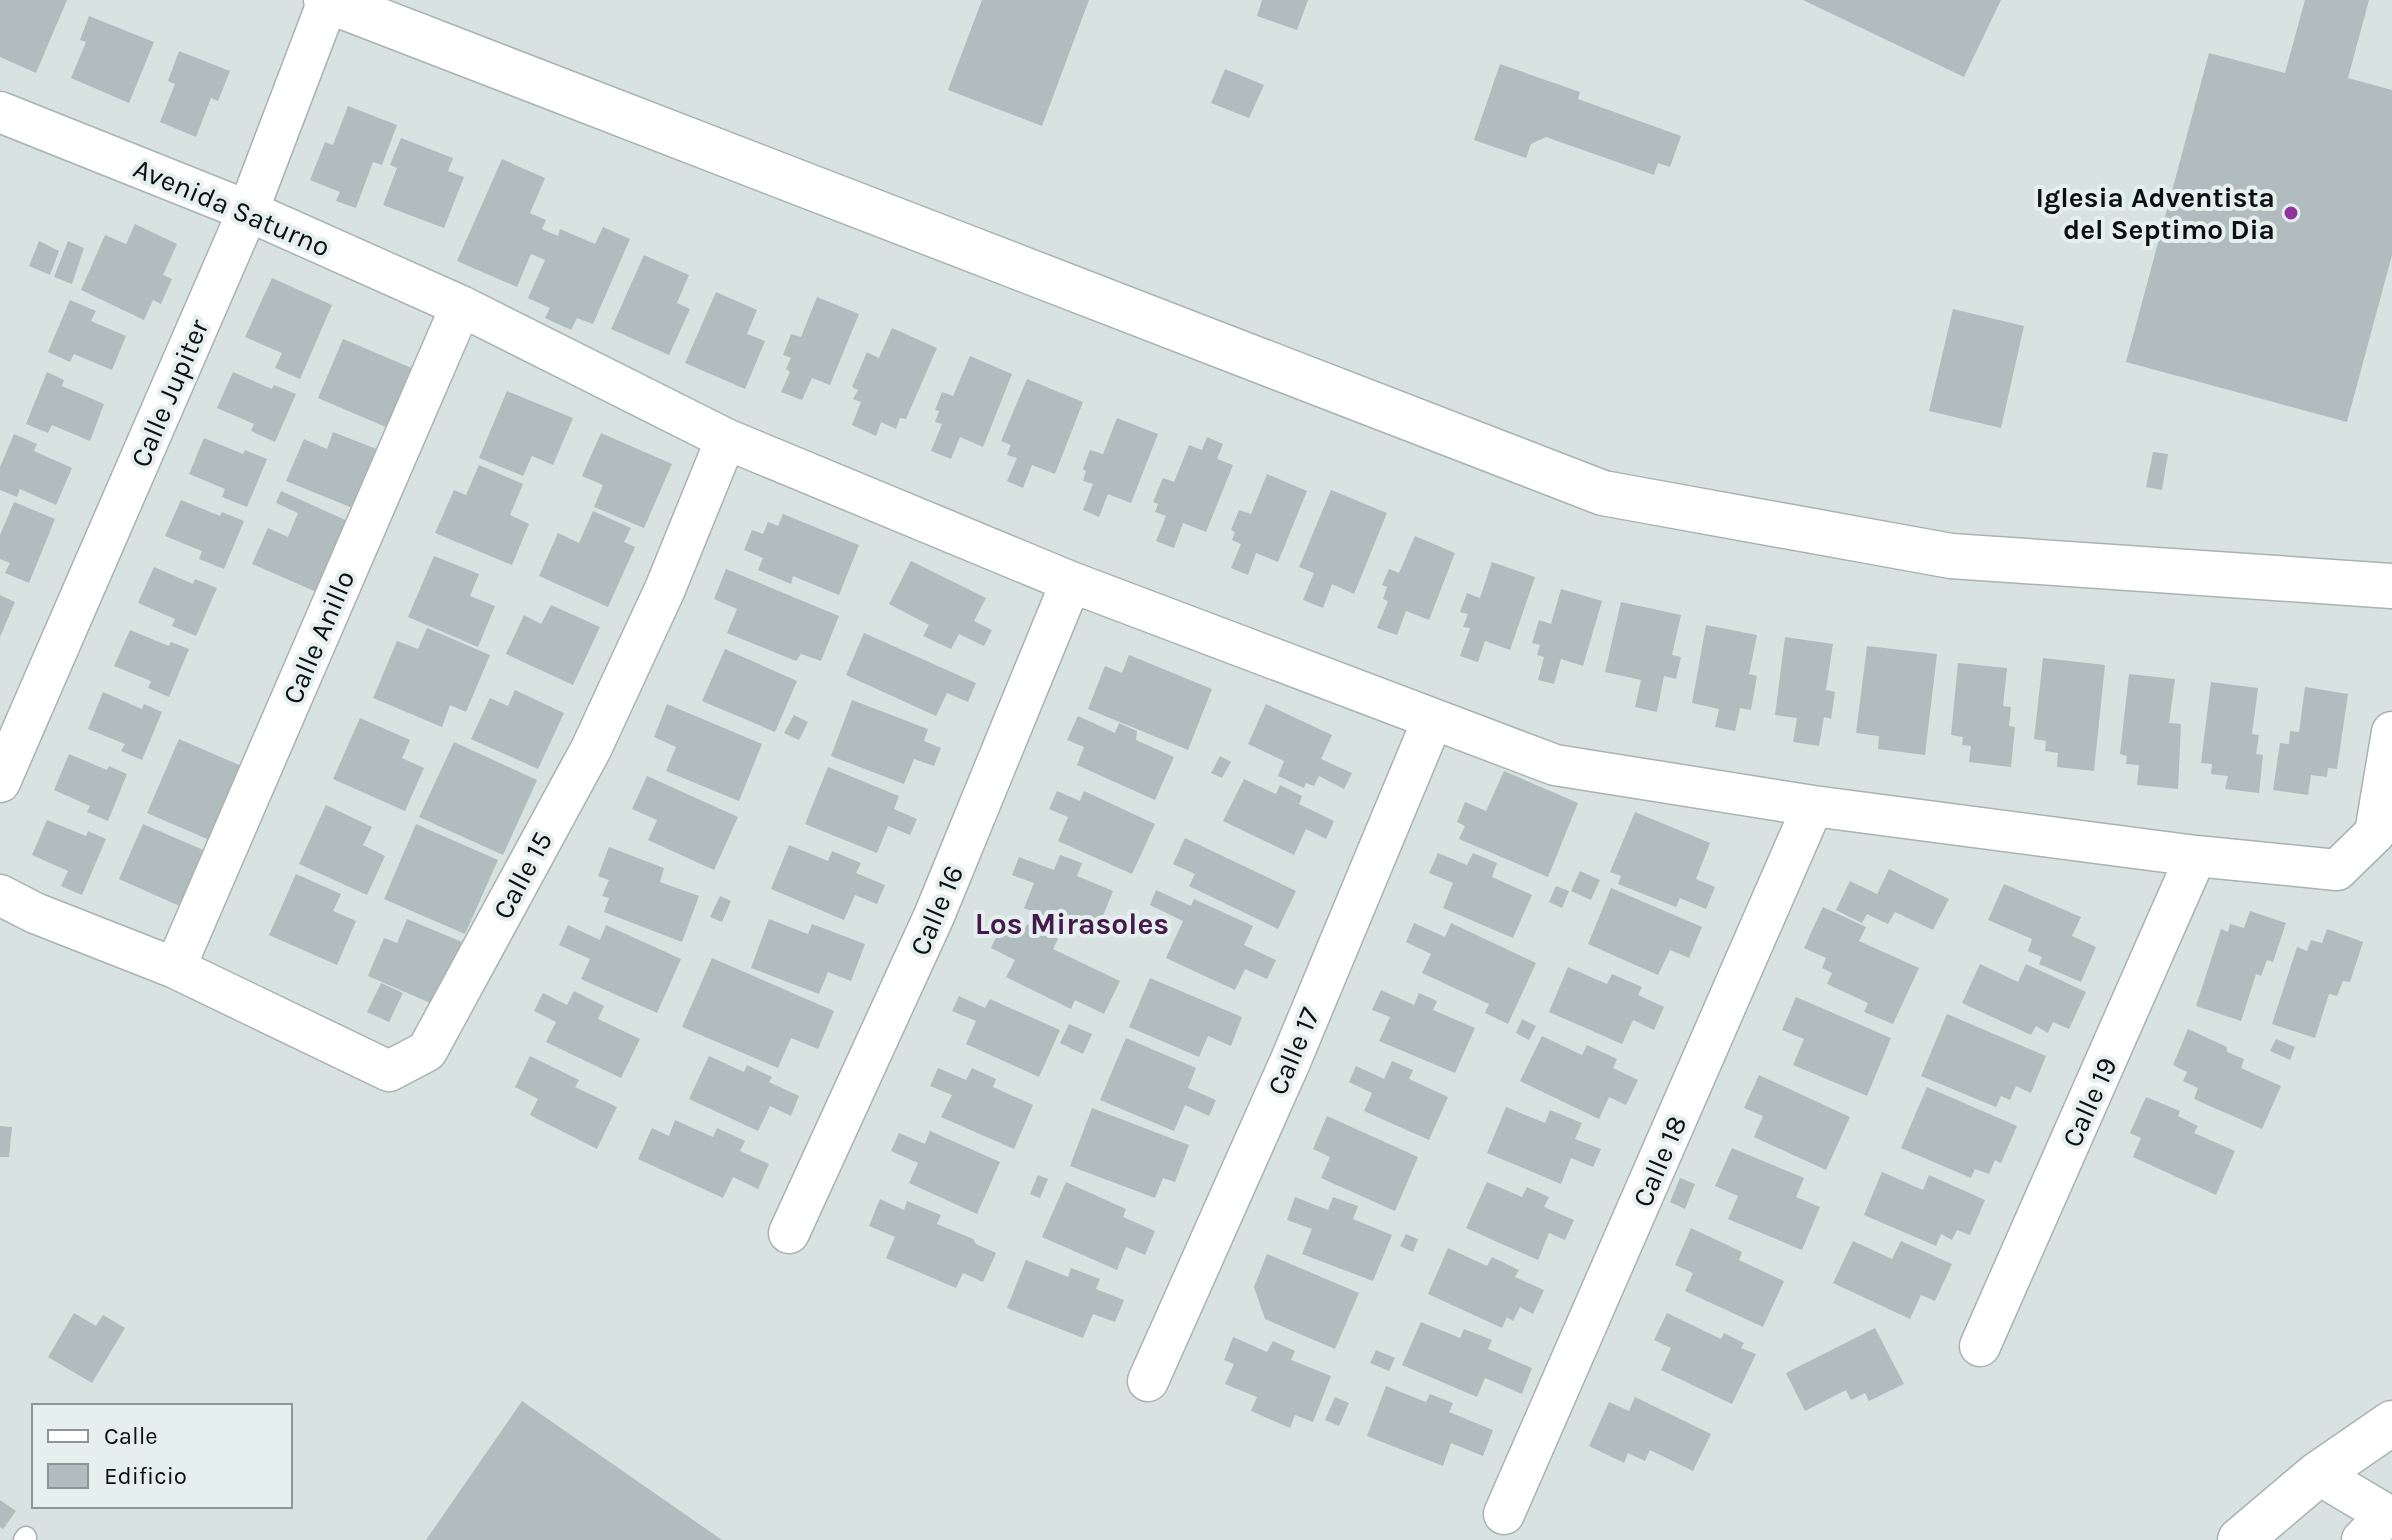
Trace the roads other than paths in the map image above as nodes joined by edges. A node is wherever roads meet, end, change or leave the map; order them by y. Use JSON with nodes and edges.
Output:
{"nodes":[{"id":1,"x":327,"y":0,"type":"edge"},
{"id":2,"x":0,"y":112,"type":"edge"},
{"id":3,"x":248,"y":211,"type":"junction"},
{"id":4,"x":461,"y":306,"type":"junction"},
{"id":5,"x":726,"y":439,"type":"junction"},
{"id":6,"x":1071,"y":582,"type":"junction"},
{"id":7,"x":2392,"y":586,"type":"edge"},
{"id":8,"x":1433,"y":719,"type":"junction"},
{"id":9,"x":2392,"y":732,"type":"edge"},
{"id":10,"x":0,"y":782,"type":"edge"},
{"id":11,"x":1813,"y":806,"type":"junction"},
{"id":12,"x":2196,"y":856,"type":"junction"},
{"id":13,"x":0,"y":895,"type":"edge"},
{"id":14,"x":175,"y":968,"type":"junction"},
{"id":15,"x":789,"y":1233,"type":"dead end"},
{"id":16,"x":1980,"y":1346,"type":"dead end"},
{"id":17,"x":1148,"y":1381,"type":"dead end"},
{"id":18,"x":2392,"y":1423,"type":"edge"},
{"id":19,"x":2318,"y":1474,"type":"junction"},
{"id":20,"x":1504,"y":1514,"type":"dead end"},
{"id":21,"x":2381,"y":1524,"type":"edge"},
{"id":22,"x":2240,"y":1540,"type":"edge"}],
"edges":[{"from":1,"to":3,"type":"street","name":"Calle Jupiter"},
{"from":1,"to":7,"type":"street"},
{"from":2,"to":3,"type":"street","name":"Avenida Saturno"},
{"from":3,"to":4,"type":"street","name":"Avenida Saturno"},
{"from":3,"to":10,"type":"street","name":"Calle Jupiter"},
{"from":4,"to":5,"type":"street","name":"Avenida Saturno"},
{"from":4,"to":14,"type":"street","name":"Calle Anillo"},
{"from":5,"to":6,"type":"street","name":"Avenida Saturno"},
{"from":5,"to":14,"type":"street","name":"Calle 15"},
{"from":6,"to":8,"type":"street","name":"Avenida Saturno"},
{"from":6,"to":15,"type":"street","name":"Calle 16"},
{"from":8,"to":11,"type":"street","name":"Avenida Saturno"},
{"from":8,"to":17,"type":"street","name":"Calle 17"},
{"from":9,"to":12,"type":"street","name":"Avenida Saturno"},
{"from":11,"to":12,"type":"street","name":"Avenida Saturno"},
{"from":11,"to":20,"type":"street","name":"Calle 18"},
{"from":12,"to":16,"type":"street","name":"Calle 19"},
{"from":13,"to":14,"type":"street"},
{"from":18,"to":19,"type":"street"},
{"from":19,"to":21,"type":"street"},
{"from":19,"to":22,"type":"street"}]}
